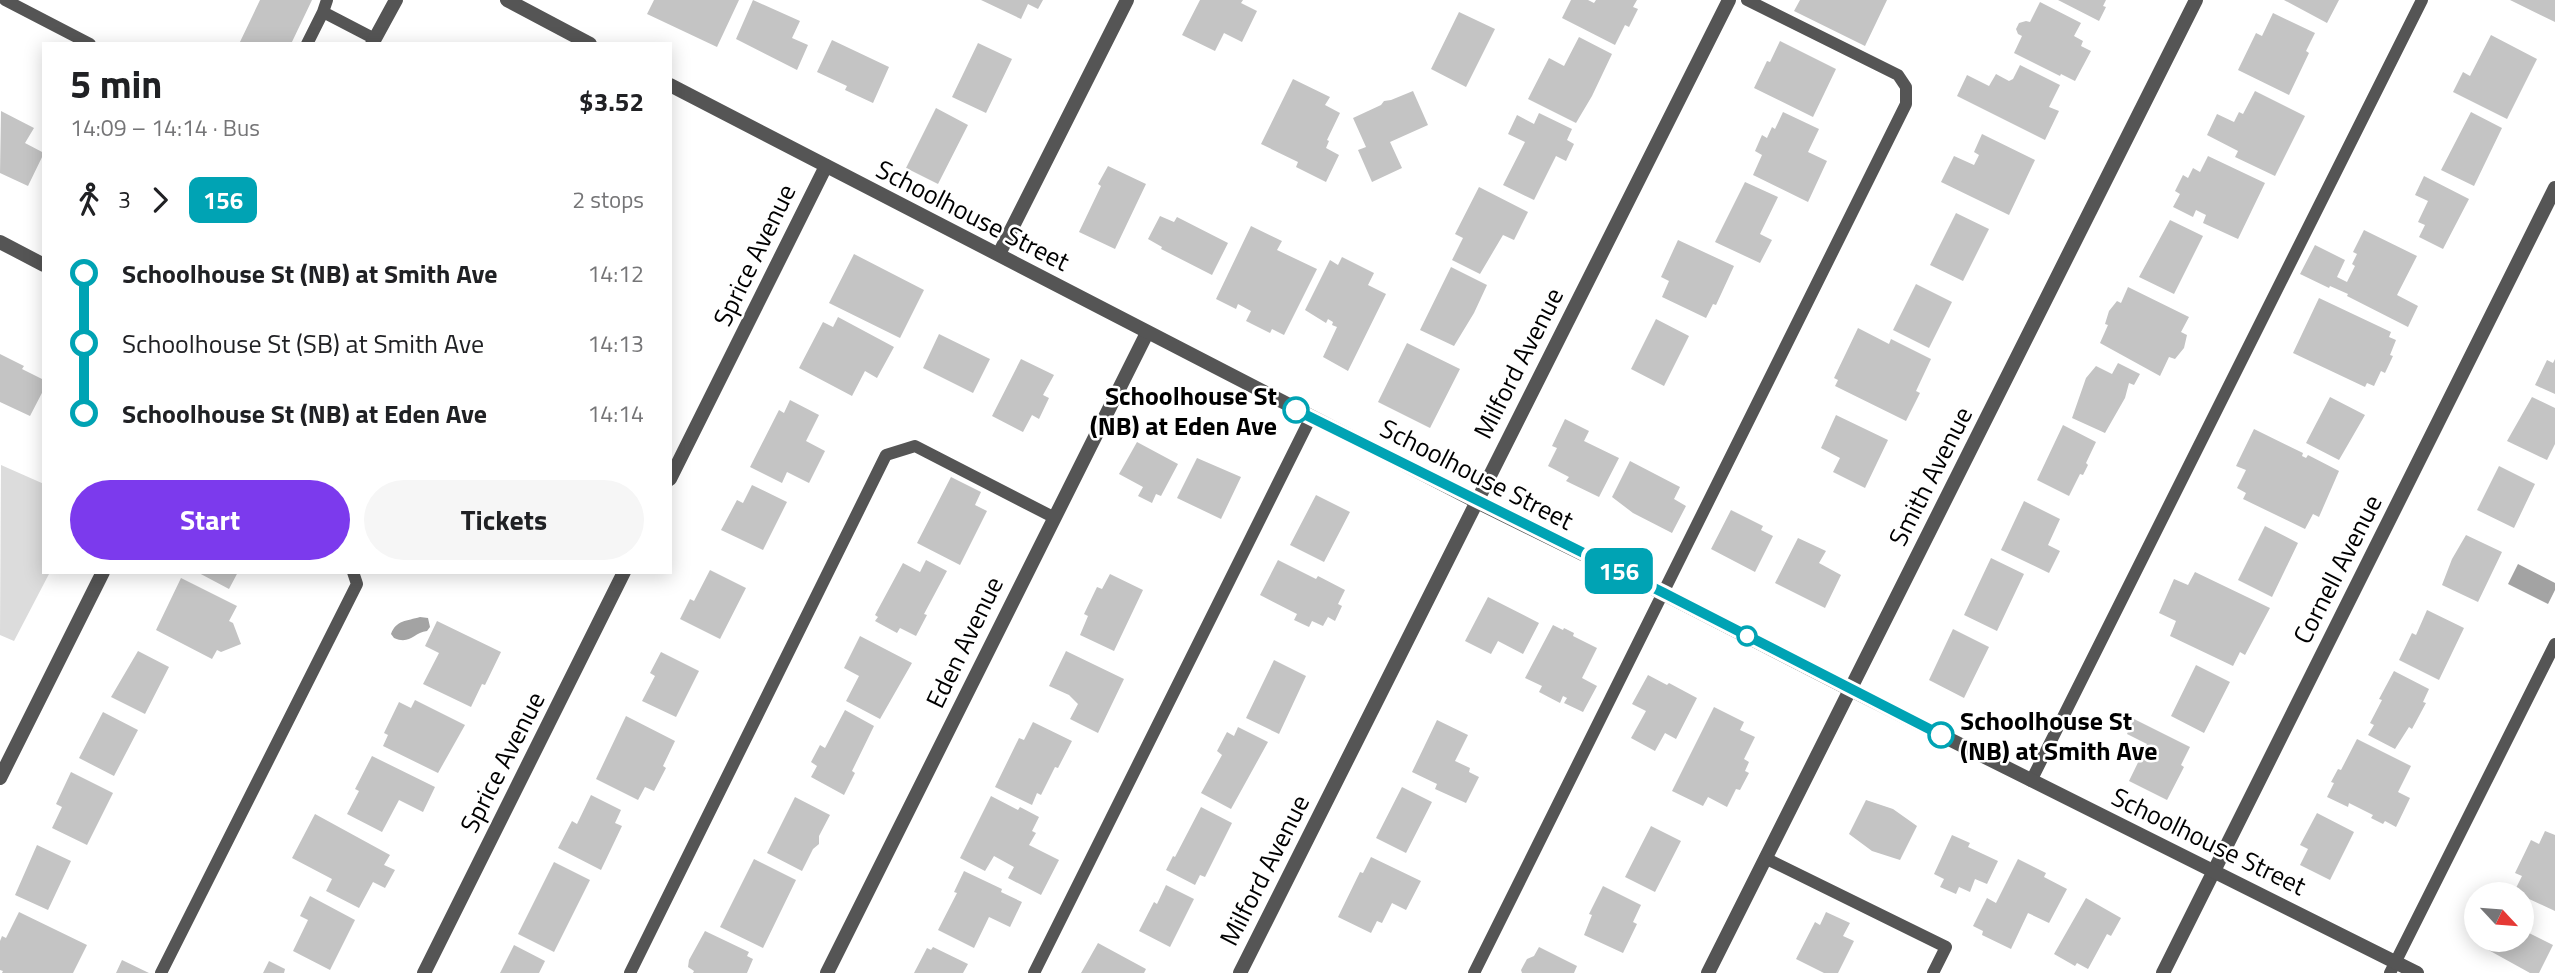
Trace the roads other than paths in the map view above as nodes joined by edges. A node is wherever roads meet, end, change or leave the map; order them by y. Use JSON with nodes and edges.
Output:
{"nodes":[{"id":1,"x":5,"y":0,"type":"edge"},
{"id":2,"x":396,"y":0,"type":"edge"},
{"id":3,"x":507,"y":0,"type":"edge"},
{"id":4,"x":1127,"y":0,"type":"edge"},
{"id":5,"x":1729,"y":0,"type":"edge"},
{"id":6,"x":1748,"y":0,"type":"edge"},
{"id":7,"x":2196,"y":0,"type":"edge"},
{"id":8,"x":2422,"y":0,"type":"edge"},
{"id":9,"x":325,"y":6,"type":"edge"},
{"id":10,"x":374,"y":41,"type":"edge"},
{"id":11,"x":86,"y":42,"type":"edge"},
{"id":12,"x":308,"y":42,"type":"edge"},
{"id":13,"x":586,"y":42,"type":"edge"},
{"id":14,"x":672,"y":86,"type":"edge"},
{"id":15,"x":826,"y":166,"type":"junction"},
{"id":16,"x":2555,"y":188,"type":"edge"},
{"id":17,"x":0,"y":242,"type":"edge"},
{"id":18,"x":999,"y":254,"type":"junction"},
{"id":19,"x":42,"y":264,"type":"edge"},
{"id":20,"x":1147,"y":333,"type":"junction"},
{"id":21,"x":1311,"y":418,"type":"junction"},
{"id":22,"x":672,"y":475,"type":"edge"},
{"id":23,"x":1477,"y":502,"type":"junction"},
{"id":24,"x":1053,"y":517,"type":"junction"},
{"id":25,"x":102,"y":574,"type":"edge"},
{"id":26,"x":354,"y":574,"type":"edge"},
{"id":27,"x":623,"y":574,"type":"edge"},
{"id":28,"x":1664,"y":593,"type":"junction"},
{"id":29,"x":2555,"y":644,"type":"edge"},
{"id":30,"x":1851,"y":690,"type":"junction"},
{"id":31,"x":0,"y":778,"type":"edge"},
{"id":32,"x":2031,"y":781,"type":"junction"},
{"id":33,"x":1765,"y":858,"type":"junction"},
{"id":34,"x":2214,"y":870,"type":"junction"},
{"id":35,"x":2393,"y":968,"type":"edge"},
{"id":36,"x":162,"y":973,"type":"edge"},
{"id":37,"x":424,"y":973,"type":"edge"},
{"id":38,"x":629,"y":973,"type":"edge"},
{"id":39,"x":827,"y":973,"type":"edge"},
{"id":40,"x":1034,"y":973,"type":"edge"},
{"id":41,"x":1240,"y":973,"type":"edge"},
{"id":42,"x":1474,"y":973,"type":"edge"},
{"id":43,"x":1708,"y":973,"type":"edge"},
{"id":44,"x":1933,"y":973,"type":"edge"},
{"id":45,"x":2163,"y":973,"type":"edge"},
{"id":46,"x":2417,"y":973,"type":"edge"}],
"edges":[{"from":1,"to":11,"type":"lane"},
{"from":2,"to":10,"type":"street"},
{"from":3,"to":13,"type":"street"},
{"from":4,"to":18,"type":"street"},
{"from":5,"to":23,"type":"street","name":"Milford Avenue"},
{"from":6,"to":28,"type":"lane"},
{"from":7,"to":30,"type":"street","name":"Smith Avenue"},
{"from":8,"to":32,"type":"lane"},
{"from":9,"to":10,"type":"lane"},
{"from":9,"to":12,"type":"lane"},
{"from":14,"to":15,"type":"street","name":"Schoolhouse Street"},
{"from":15,"to":18,"type":"street","name":"Schoolhouse Street"},
{"from":15,"to":22,"type":"street","name":"Sprice Avenue"},
{"from":16,"to":34,"type":"street","name":"Cornell Avenue"},
{"from":17,"to":19,"type":"street"},
{"from":18,"to":20,"type":"street","name":"Schoolhouse Street"},
{"from":20,"to":21,"type":"street","name":"Schoolhouse Street"},
{"from":20,"to":24,"type":"street","name":"Eden Avenue"},
{"from":21,"to":23,"type":"street","name":"Schoolhouse Street"},
{"from":21,"to":40,"type":"lane"},
{"from":23,"to":28,"type":"street","name":"Schoolhouse Street"},
{"from":23,"to":41,"type":"street","name":"Milford Avenue"},
{"from":24,"to":38,"type":"lane"},
{"from":24,"to":39,"type":"street","name":"Eden Avenue"},
{"from":25,"to":31,"type":"street"},
{"from":26,"to":36,"type":"lane"},
{"from":27,"to":37,"type":"street","name":"Sprice Avenue"},
{"from":28,"to":30,"type":"street","name":"Schoolhouse Street"},
{"from":28,"to":42,"type":"lane"},
{"from":29,"to":35,"type":"lane"},
{"from":30,"to":32,"type":"street","name":"Schoolhouse Street"},
{"from":30,"to":33,"type":"street","name":"Smith Avenue"},
{"from":32,"to":34,"type":"street","name":"Schoolhouse Street"},
{"from":33,"to":43,"type":"street","name":"Smith Avenue"},
{"from":33,"to":44,"type":"lane"},
{"from":34,"to":35,"type":"street","name":"Schoolhouse Street"},
{"from":34,"to":45,"type":"street","name":"Cornell Avenue"},
{"from":35,"to":46,"type":"street","name":"Schoolhouse Street"}]}
